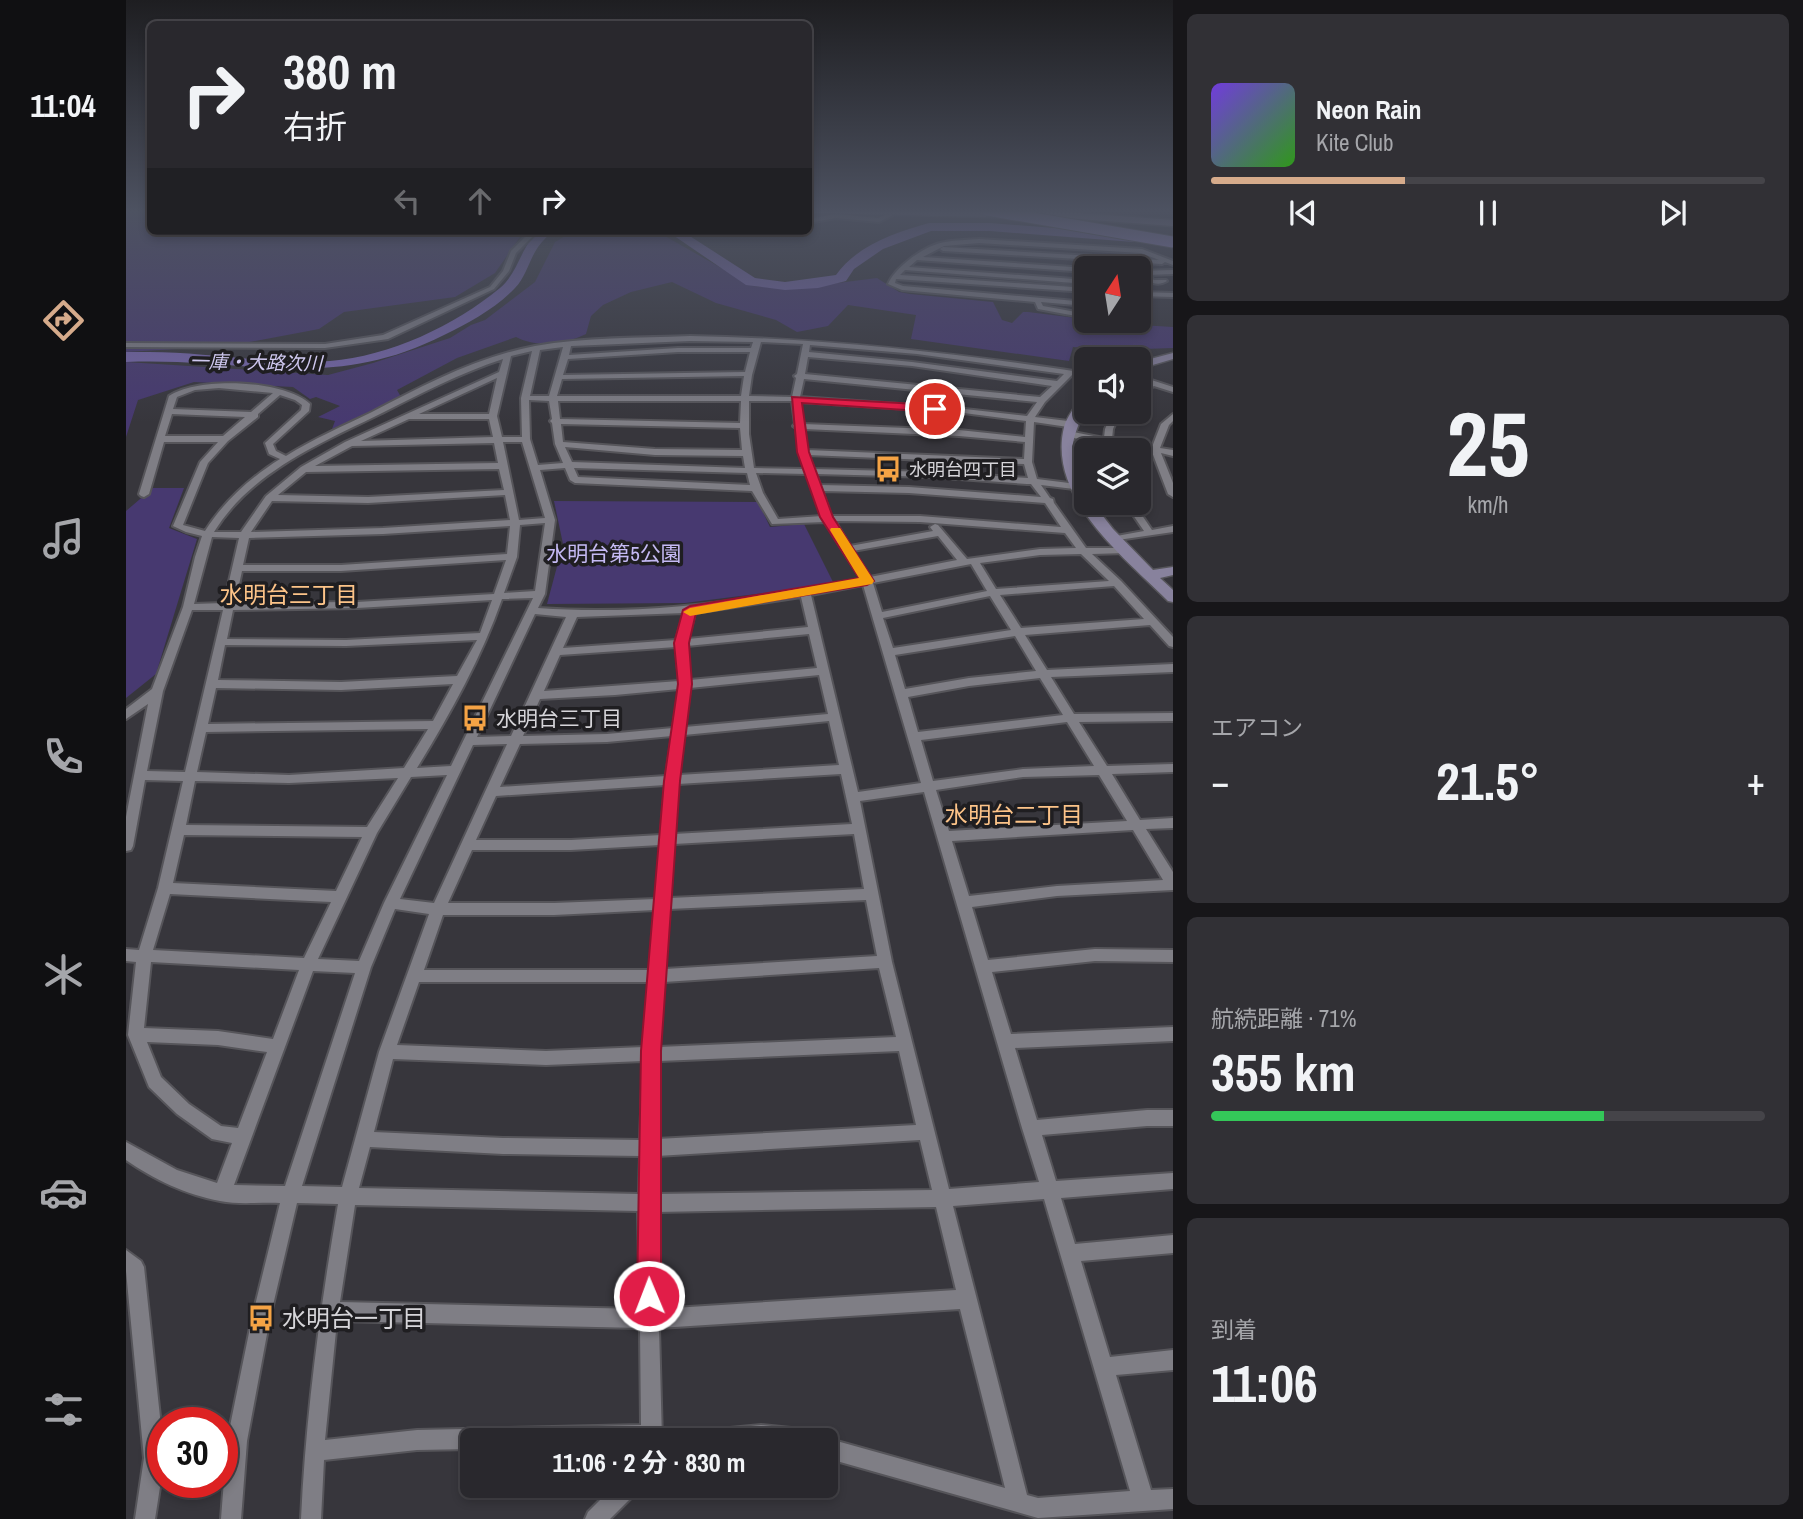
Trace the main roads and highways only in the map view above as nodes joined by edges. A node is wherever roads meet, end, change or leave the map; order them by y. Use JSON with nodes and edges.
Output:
{"nodes":[{"id":1,"x":1173,"y":356,"type":"edge"},
{"id":2,"x":1151,"y":362,"type":"edge"},
{"id":3,"x":1074,"y":411,"type":"edge"},
{"id":4,"x":1173,"y":571,"type":"edge"},
{"id":5,"x":1150,"y":575,"type":"junction"},
{"id":6,"x":1173,"y":598,"type":"edge"}],
"edges":[{"from":1,"to":2,"type":"main road"},
{"from":3,"to":5,"type":"main road"},
{"from":4,"to":5,"type":"main road"},
{"from":5,"to":6,"type":"main road"}]}
